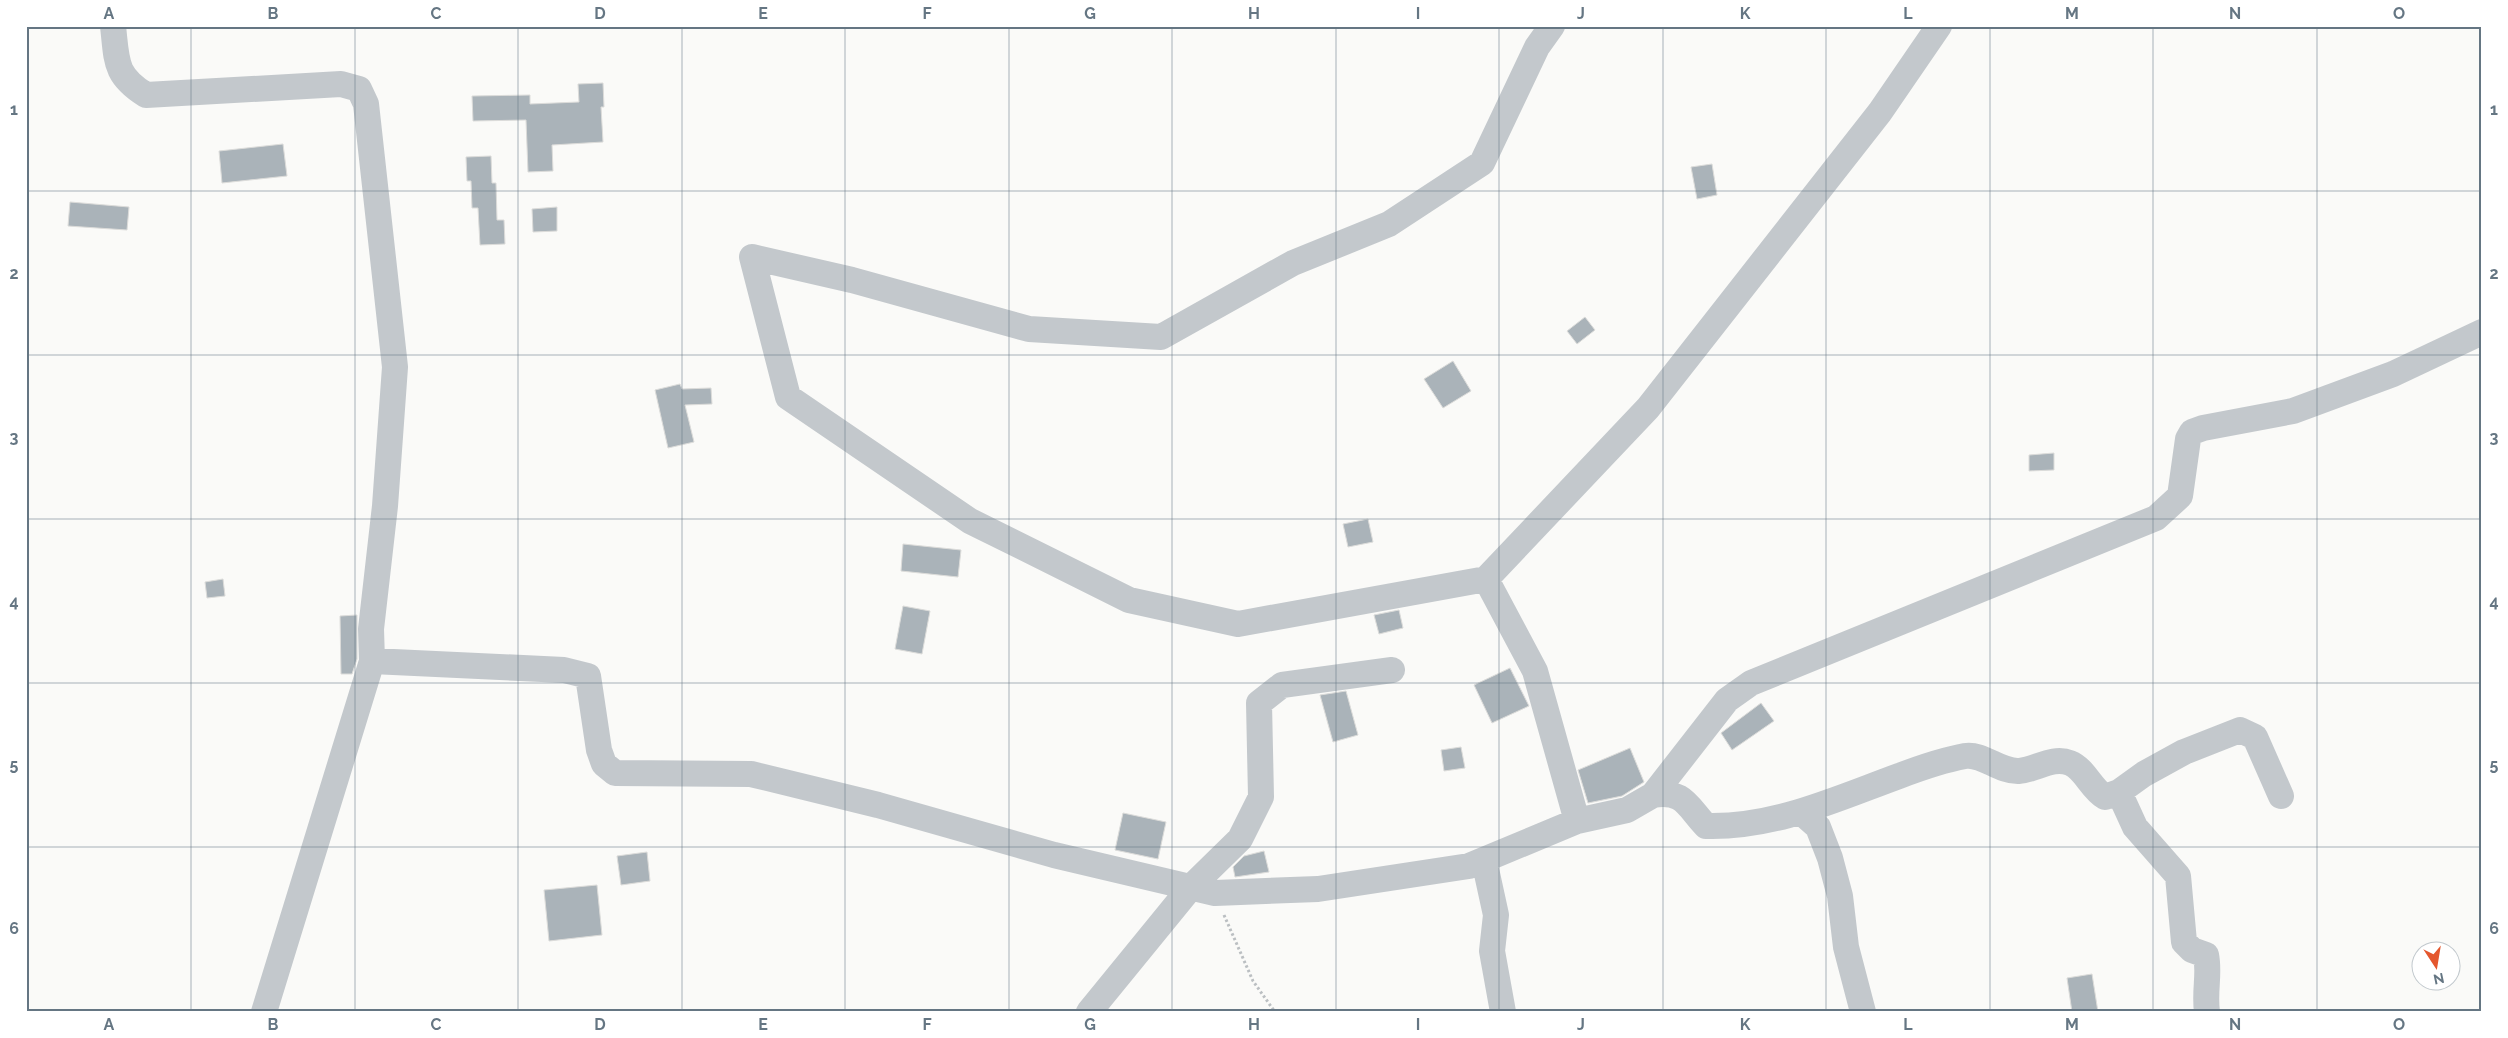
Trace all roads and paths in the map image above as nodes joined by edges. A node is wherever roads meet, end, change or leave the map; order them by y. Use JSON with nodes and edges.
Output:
{"nodes":[{"id":1,"x":113,"y":26,"type":"edge"},
{"id":2,"x":1552,"y":26,"type":"edge"},
{"id":3,"x":1939,"y":26,"type":"edge"},
{"id":4,"x":2482,"y":332,"type":"edge"},
{"id":5,"x":1486,"y":579,"type":"junction"},
{"id":6,"x":372,"y":661,"type":"junction"},
{"id":7,"x":1392,"y":670,"type":"dead end"},
{"id":8,"x":2119,"y":792,"type":"junction"},
{"id":9,"x":1653,"y":795,"type":"junction"},
{"id":10,"x":2281,"y":796,"type":"dead end"},
{"id":11,"x":1801,"y":812,"type":"junction"},
{"id":12,"x":1577,"y":821,"type":"junction"},
{"id":13,"x":1484,"y":860,"type":"junction"},
{"id":14,"x":1203,"y":890,"type":"junction"},
{"id":15,"x":264,"y":1012,"type":"edge"},
{"id":16,"x":1089,"y":1012,"type":"edge"},
{"id":17,"x":1274,"y":1012,"type":"edge"},
{"id":18,"x":1503,"y":1012,"type":"edge"},
{"id":19,"x":1863,"y":1012,"type":"edge"},
{"id":20,"x":2207,"y":1012,"type":"edge"}],
"edges":[{"from":1,"to":6,"type":"street"},
{"from":2,"to":5,"type":"street"},
{"from":3,"to":5,"type":"street"},
{"from":4,"to":9,"type":"street"},
{"from":5,"to":12,"type":"street"},
{"from":6,"to":14,"type":"street"},
{"from":6,"to":15,"type":"street"},
{"from":7,"to":14,"type":"street"},
{"from":8,"to":10,"type":"street"},
{"from":8,"to":11,"type":"street"},
{"from":8,"to":20,"type":"street"},
{"from":9,"to":11,"type":"street"},
{"from":9,"to":12,"type":"street"},
{"from":11,"to":19,"type":"street"},
{"from":12,"to":13,"type":"street"},
{"from":13,"to":14,"type":"street"},
{"from":13,"to":18,"type":"street"},
{"from":14,"to":16,"type":"street"},
{"from":14,"to":17,"type":"path"}]}
